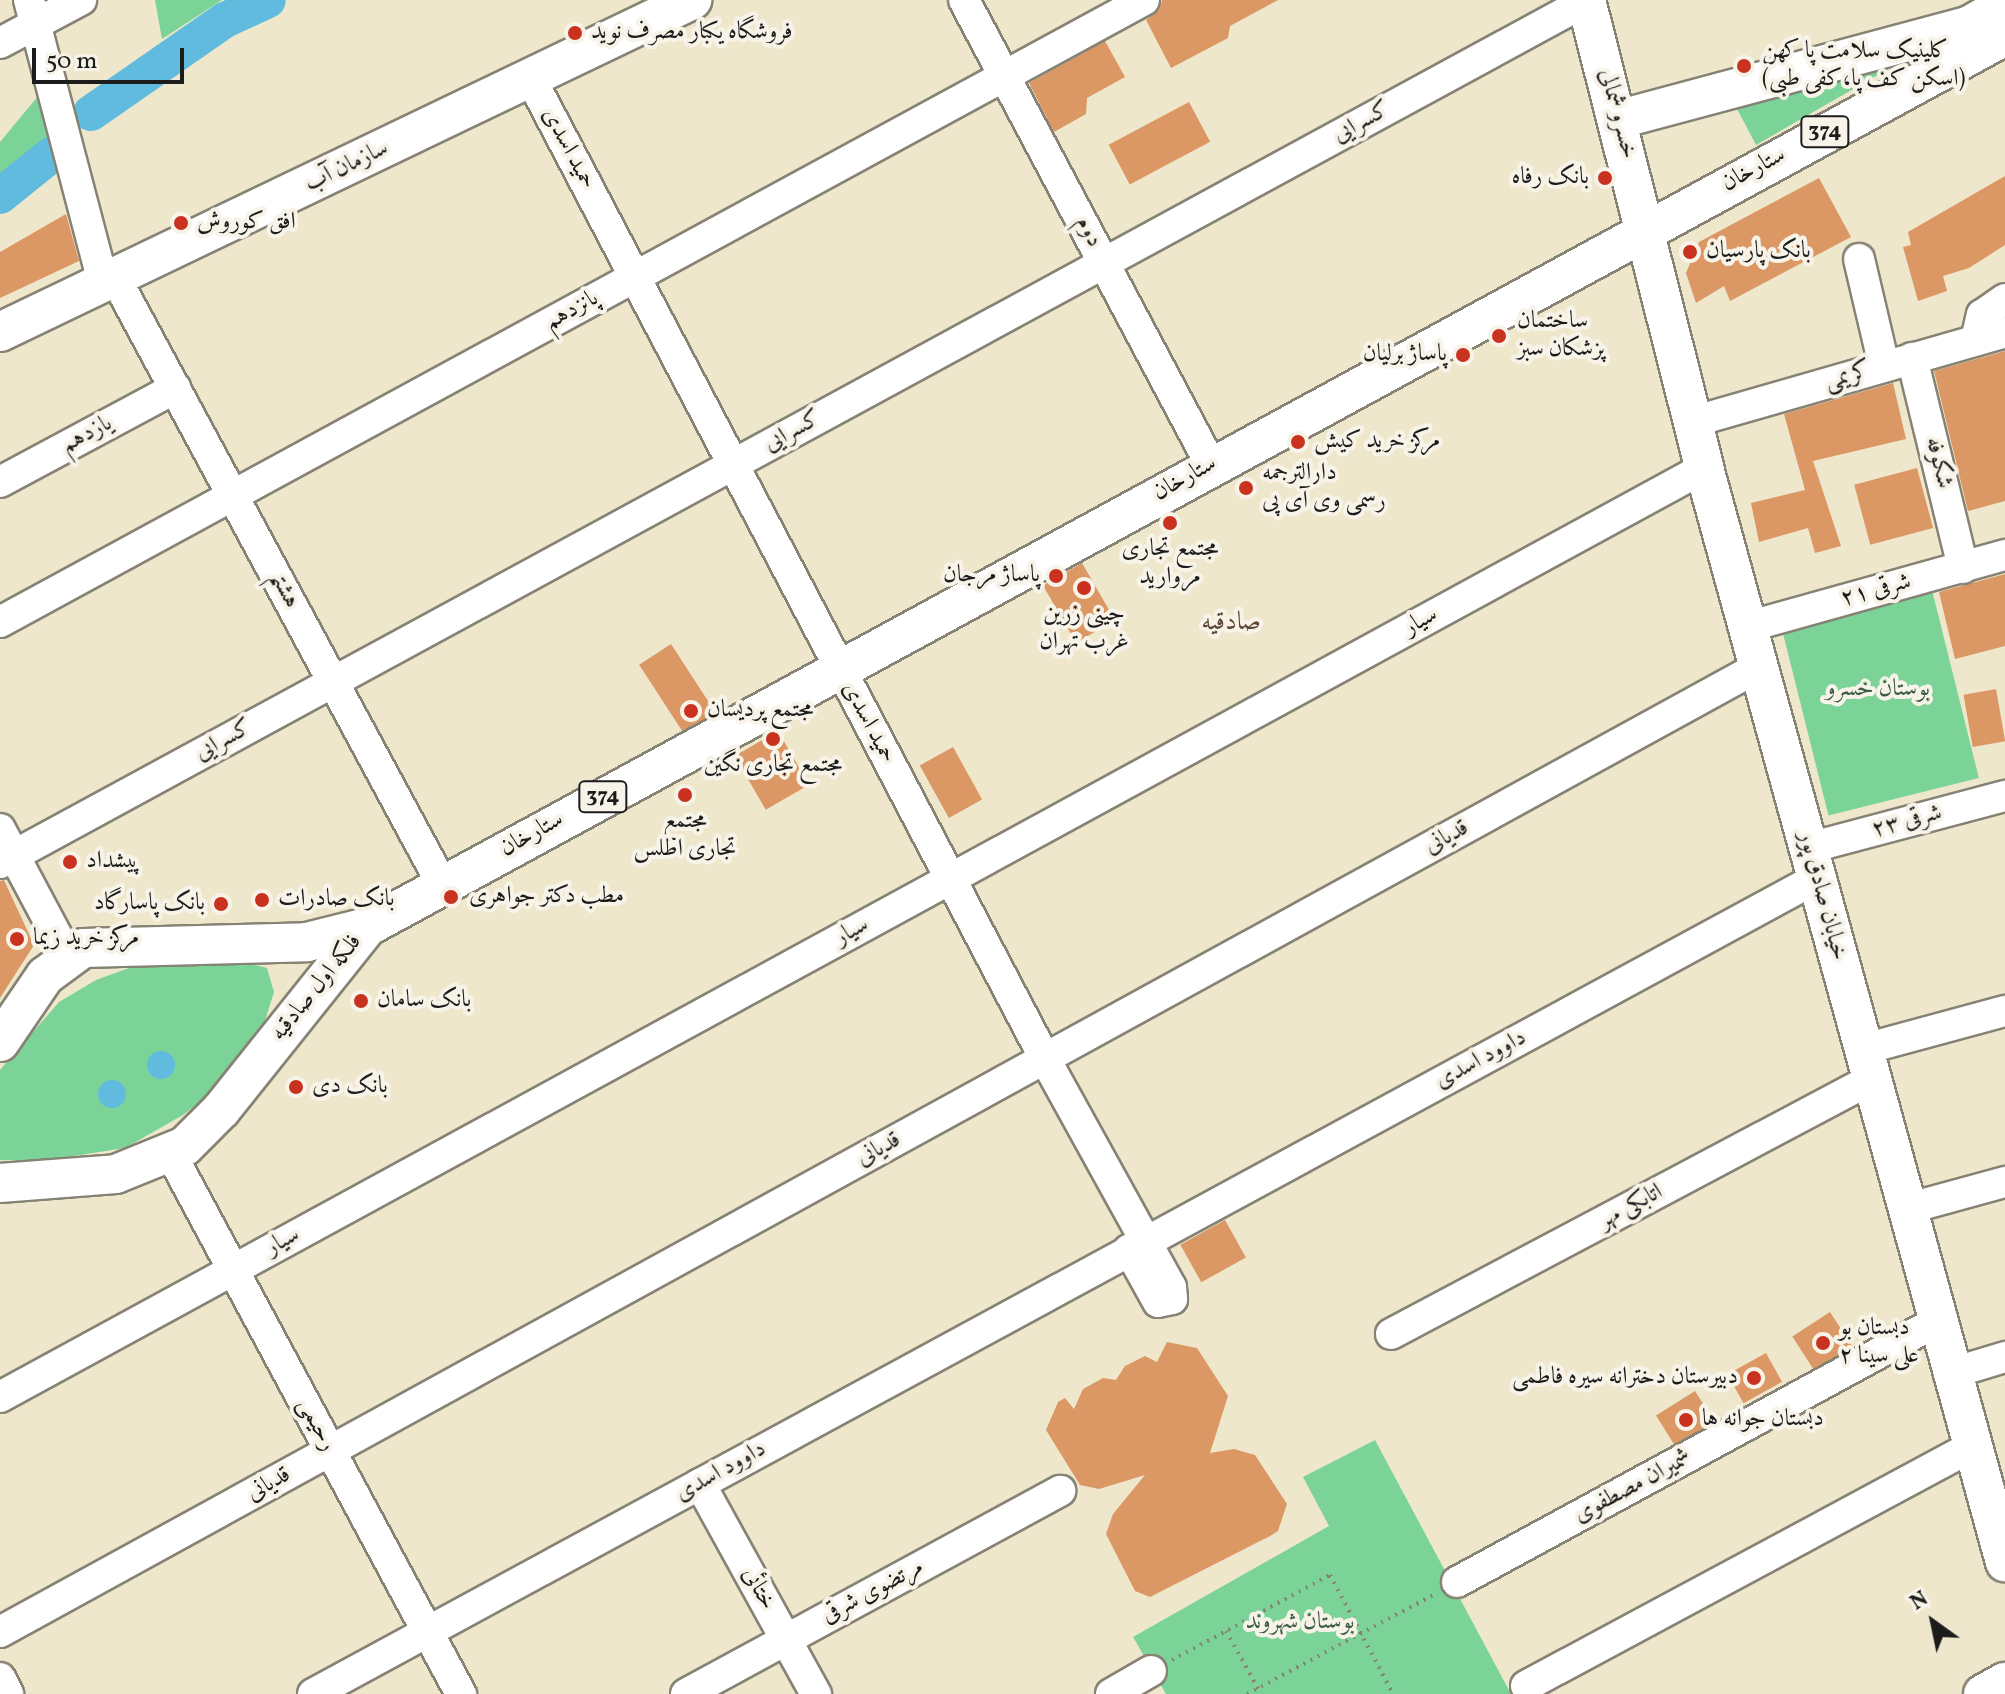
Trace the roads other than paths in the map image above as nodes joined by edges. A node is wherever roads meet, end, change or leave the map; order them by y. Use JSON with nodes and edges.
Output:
{"nodes":[{"id":1,"x":81,"y":0,"type":"edge"},
{"id":2,"x":692,"y":0,"type":"edge"},
{"id":3,"x":964,"y":0,"type":"edge"},
{"id":4,"x":1144,"y":0,"type":"edge"},
{"id":5,"x":1586,"y":0,"type":"edge"},
{"id":6,"x":2005,"y":5,"type":"edge"},
{"id":7,"x":33,"y":12,"type":"edge"},
{"id":8,"x":2005,"y":36,"type":"edge"},
{"id":9,"x":0,"y":43,"type":"edge"},
{"id":10,"x":1005,"y":76,"type":"junction"},
{"id":11,"x":531,"y":79,"type":"junction"},
{"id":12,"x":1620,"y":119,"type":"junction"},
{"id":13,"x":1646,"y":228,"type":"junction"},
{"id":14,"x":1859,"y":259,"type":"dead end"},
{"id":15,"x":1104,"y":263,"type":"junction"},
{"id":16,"x":635,"y":277,"type":"junction"},
{"id":17,"x":114,"y":290,"type":"junction"},
{"id":18,"x":2005,"y":299,"type":"edge"},
{"id":19,"x":0,"y":332,"type":"edge"},
{"id":20,"x":2005,"y":332,"type":"edge"},
{"id":21,"x":1976,"y":340,"type":"junction"},
{"id":22,"x":1898,"y":362,"type":"junction"},
{"id":23,"x":175,"y":388,"type":"junction"},
{"id":24,"x":1692,"y":422,"type":"junction"},
{"id":25,"x":733,"y":465,"type":"junction"},
{"id":26,"x":1211,"y":465,"type":"junction"},
{"id":27,"x":1704,"y":468,"type":"junction"},
{"id":28,"x":0,"y":482,"type":"edge"},
{"id":29,"x":233,"y":495,"type":"junction"},
{"id":30,"x":2005,"y":555,"type":"edge"},
{"id":31,"x":1963,"y":568,"type":"junction"},
{"id":32,"x":0,"y":622,"type":"edge"},
{"id":33,"x":1747,"y":627,"type":"junction"},
{"id":34,"x":1758,"y":667,"type":"junction"},
{"id":35,"x":839,"y":668,"type":"junction"},
{"id":36,"x":333,"y":682,"type":"junction"},
{"id":37,"x":2005,"y":796,"type":"edge"},
{"id":38,"x":5,"y":849,"type":"edge"},
{"id":39,"x":1813,"y":863,"type":"junction"},
{"id":40,"x":950,"y":879,"type":"junction"},
{"id":41,"x":442,"y":884,"type":"junction"},
{"id":42,"x":367,"y":927,"type":"junction"},
{"id":43,"x":67,"y":955,"type":"junction"},
{"id":44,"x":2005,"y":1011,"type":"edge"},
{"id":45,"x":0,"y":1042,"type":"edge"},
{"id":46,"x":1045,"y":1059,"type":"junction"},
{"id":47,"x":1867,"y":1065,"type":"junction"},
{"id":48,"x":172,"y":1156,"type":"junction"},
{"id":49,"x":2005,"y":1182,"type":"edge"},
{"id":50,"x":0,"y":1183,"type":"edge"},
{"id":51,"x":1906,"y":1209,"type":"junction"},
{"id":52,"x":1138,"y":1246,"type":"junction"},
{"id":53,"x":233,"y":1270,"type":"junction"},
{"id":54,"x":1936,"y":1322,"type":"junction"},
{"id":55,"x":1391,"y":1334,"type":"dead end"},
{"id":56,"x":2005,"y":1357,"type":"edge"},
{"id":57,"x":1949,"y":1374,"type":"junction"},
{"id":58,"x":0,"y":1397,"type":"edge"},
{"id":59,"x":1971,"y":1447,"type":"junction"},
{"id":60,"x":330,"y":1451,"type":"junction"},
{"id":61,"x":700,"y":1484,"type":"junction"},
{"id":62,"x":1060,"y":1491,"type":"dead end"},
{"id":63,"x":1995,"y":1499,"type":"edge"},
{"id":64,"x":2005,"y":1562,"type":"edge"},
{"id":65,"x":1457,"y":1582,"type":"road end"},
{"id":66,"x":0,"y":1632,"type":"edge"},
{"id":67,"x":427,"y":1632,"type":"junction"},
{"id":68,"x":786,"y":1640,"type":"junction"},
{"id":69,"x":1151,"y":1671,"type":"road end"},
{"id":70,"x":0,"y":1678,"type":"edge"},
{"id":71,"x":2005,"y":1682,"type":"edge"},
{"id":72,"x":1526,"y":1686,"type":"dead end"},
{"id":73,"x":8,"y":1694,"type":"edge"},
{"id":74,"x":313,"y":1694,"type":"edge"},
{"id":75,"x":461,"y":1694,"type":"edge"},
{"id":76,"x":686,"y":1694,"type":"edge"},
{"id":77,"x":816,"y":1694,"type":"edge"},
{"id":78,"x":1111,"y":1694,"type":"edge"},
{"id":79,"x":1983,"y":1694,"type":"edge"}],
"edges":[{"from":1,"to":7,"type":"street"},
{"from":2,"to":11,"type":"main road","name":"سازمان آب"},
{"from":3,"to":10,"type":"street","name":"دوم"},
{"from":4,"to":10,"type":"street","name":"پانزدهم"},
{"from":5,"to":12,"type":"main road","name":"خسرو شمالی"},
{"from":5,"to":15,"type":"street","name":"کسرایی"},
{"from":6,"to":12,"type":"main road"},
{"from":7,"to":9,"type":"street"},
{"from":7,"to":17,"type":"street","name":"هشتم"},
{"from":8,"to":13,"type":"main road","name":"ستارخان","number":"374"},
{"from":10,"to":15,"type":"street","name":"دوم"},
{"from":10,"to":16,"type":"street","name":"پانزدهم"},
{"from":11,"to":16,"type":"street","name":"حمید اسدی"},
{"from":11,"to":17,"type":"main road","name":"سازمان آب"},
{"from":12,"to":13,"type":"main road","name":"خسرو شمالی"},
{"from":13,"to":24,"type":"main road","name":"خیابان صادق پور"},
{"from":13,"to":26,"type":"main road","name":"ستارخان","number":"374"},
{"from":14,"to":22,"type":"street","name":"شکوفه"},
{"from":15,"to":25,"type":"street","name":"کسرایی"},
{"from":15,"to":26,"type":"street","name":"دوم"},
{"from":16,"to":25,"type":"street","name":"حمید اسدی"},
{"from":16,"to":29,"type":"street","name":"پانزدهم"},
{"from":17,"to":19,"type":"main road","name":"سازمان آب"},
{"from":17,"to":23,"type":"street","name":"هشتم"},
{"from":18,"to":21,"type":"street"},
{"from":20,"to":21,"type":"street","name":"کریمی"},
{"from":21,"to":22,"type":"street","name":"کریمی"},
{"from":22,"to":24,"type":"street","name":"کریمی"},
{"from":22,"to":31,"type":"street","name":"شکوفه"},
{"from":23,"to":28,"type":"street","name":"یازدهم"},
{"from":23,"to":29,"type":"street","name":"هشتم"},
{"from":24,"to":27,"type":"main road","name":"خیابان صادق پور"},
{"from":25,"to":35,"type":"street","name":"حمید اسدی"},
{"from":25,"to":36,"type":"street","name":"کسرایی"},
{"from":26,"to":35,"type":"main road","name":"ستارخان","number":"374"},
{"from":27,"to":33,"type":"main road","name":"خیابان صادق پور"},
{"from":27,"to":40,"type":"street","name":"سیار"},
{"from":29,"to":32,"type":"street","name":"پانزدهم"},
{"from":29,"to":36,"type":"street","name":"هشتم"},
{"from":30,"to":31,"type":"street","name":"۲۱ شرقی"},
{"from":31,"to":33,"type":"street","name":"۲۱ شرقی"},
{"from":33,"to":34,"type":"main road","name":"خیابان صادق پور"},
{"from":34,"to":39,"type":"main road","name":"خیابان صادق پور"},
{"from":34,"to":46,"type":"street","name":"قدیانی"},
{"from":35,"to":40,"type":"street","name":"حمید اسدی"},
{"from":35,"to":41,"type":"main road","name":"ستارخان","number":"374"},
{"from":36,"to":38,"type":"street","name":"کسرایی"},
{"from":36,"to":41,"type":"street","name":"هشتم"},
{"from":37,"to":39,"type":"street","name":"۲۳ شرقی"},
{"from":38,"to":43,"type":"street"},
{"from":39,"to":47,"type":"main road","name":"خیابان صادق پور"},
{"from":39,"to":52,"type":"street","name":"داوود اسدی"},
{"from":40,"to":46,"type":"street","name":"حمید اسدی"},
{"from":40,"to":53,"type":"street","name":"سیار"},
{"from":41,"to":42,"type":"main road","name":"ستارخان","number":"374"},
{"from":42,"to":43,"type":"main road","name":"فلکه اول صادقیه"},
{"from":42,"to":48,"type":"main road","name":"فلکه اول صادقیه"},
{"from":43,"to":45,"type":"main road"},
{"from":44,"to":47,"type":"street","name":"اتابکی مهر"},
{"from":46,"to":52,"type":"street","name":"حمید اسدی"},
{"from":46,"to":60,"type":"street","name":"قدیانی"},
{"from":47,"to":51,"type":"main road","name":"خیابان صادق پور"},
{"from":47,"to":55,"type":"street","name":"اتابکی مهر"},
{"from":48,"to":50,"type":"main road","name":"فلکه اول صادقیه"},
{"from":48,"to":53,"type":"street","name":"رحیمی"},
{"from":49,"to":51,"type":"street"},
{"from":51,"to":54,"type":"main road","name":"خیابان صادق پور"},
{"from":52,"to":61,"type":"street","name":"داوود اسدی"},
{"from":53,"to":58,"type":"street","name":"سیار"},
{"from":53,"to":60,"type":"street","name":"رحیمی"},
{"from":54,"to":57,"type":"main road","name":"خیابان صادق پور"},
{"from":54,"to":65,"type":"street","name":"شمیران مصطفوی"},
{"from":56,"to":57,"type":"street"},
{"from":57,"to":59,"type":"main road","name":"خیابان صادق پور"},
{"from":59,"to":63,"type":"main road","name":"خیابان صادق پور"},
{"from":59,"to":72,"type":"street"},
{"from":60,"to":66,"type":"street","name":"قدیانی"},
{"from":60,"to":67,"type":"street","name":"رحیمی"},
{"from":61,"to":67,"type":"street","name":"داوود اسدی"},
{"from":61,"to":68,"type":"street","name":"ختائی"},
{"from":62,"to":68,"type":"street","name":"مرتضوی شرقی"},
{"from":63,"to":64,"type":"main road","name":"خیابان صادق پور"},
{"from":67,"to":74,"type":"street","name":"داوود اسدی"},
{"from":67,"to":75,"type":"street","name":"رحیمی"},
{"from":68,"to":76,"type":"street","name":"مرتضوی شرقی"},
{"from":68,"to":77,"type":"street","name":"ختائی"},
{"from":69,"to":78,"type":"street"},
{"from":70,"to":73,"type":"street"},
{"from":71,"to":79,"type":"main road"}]}
